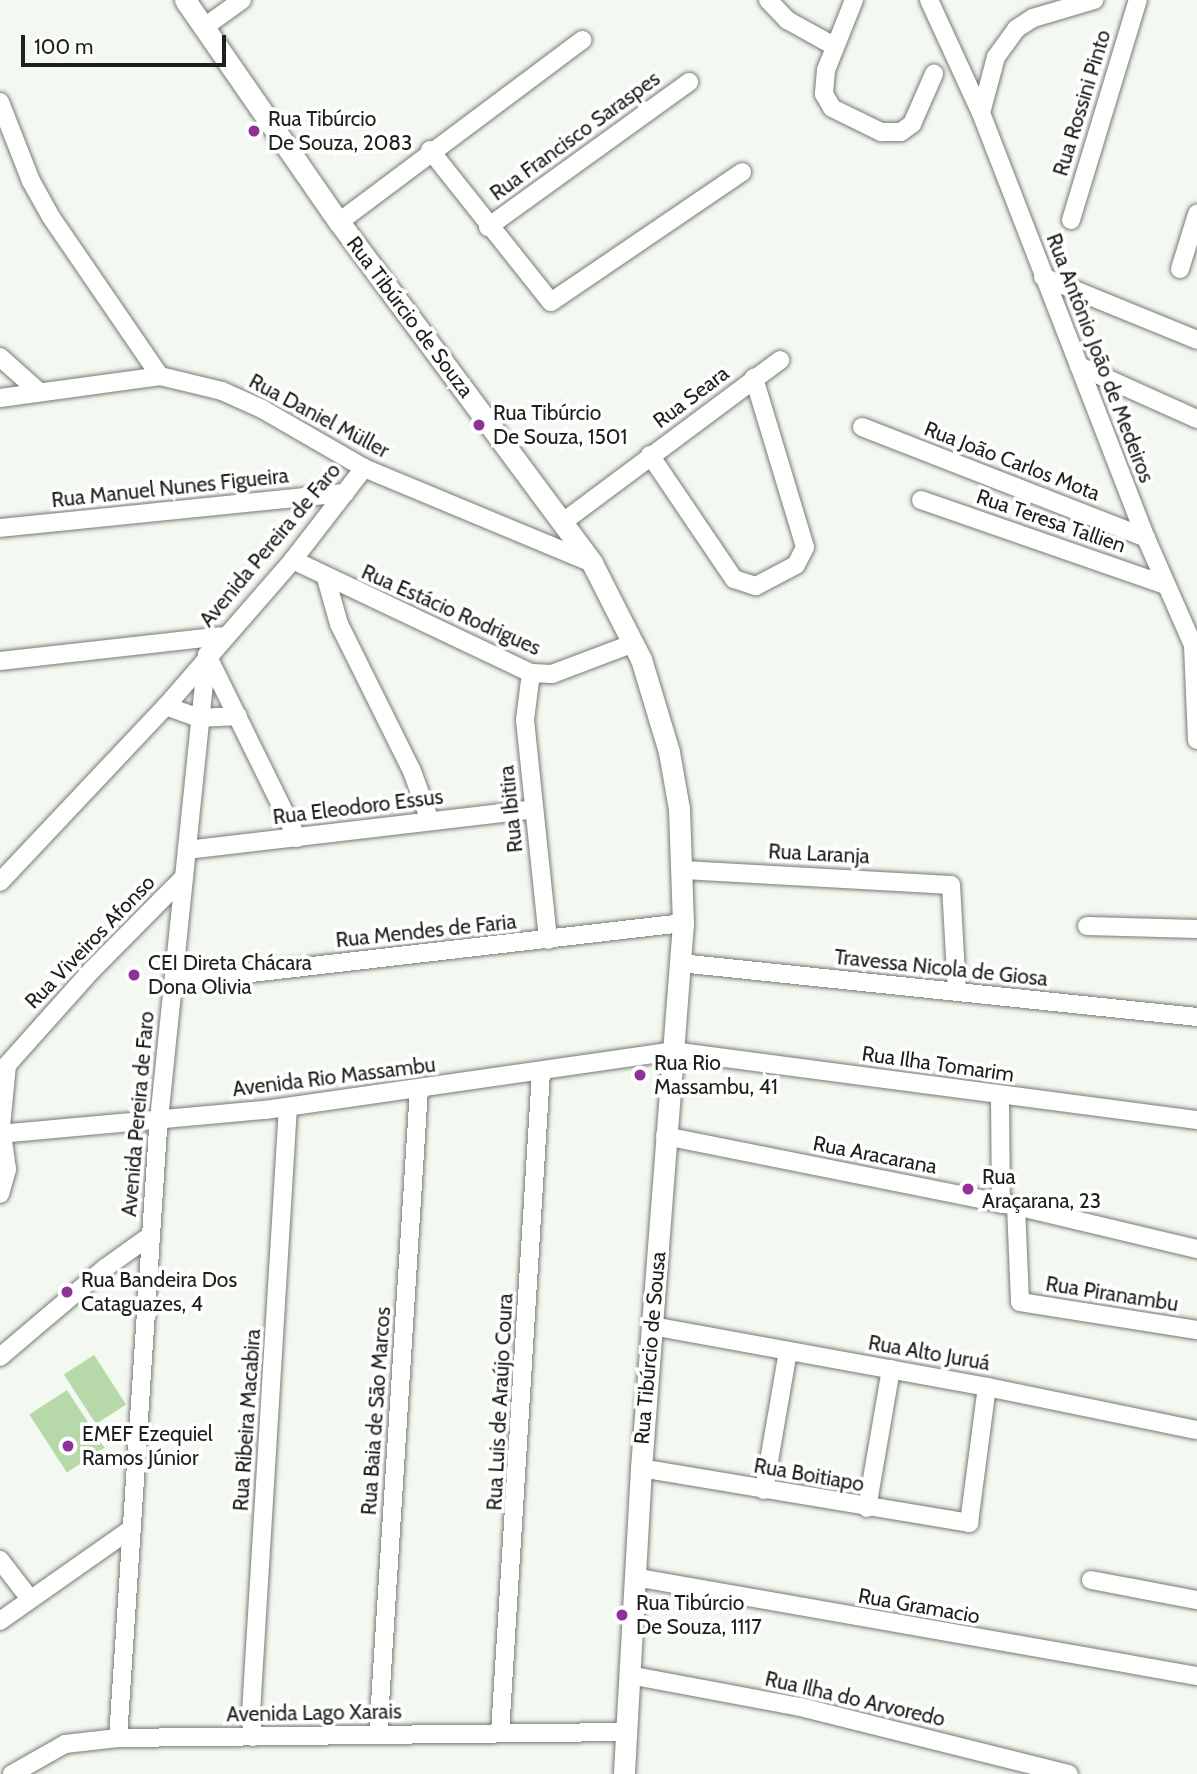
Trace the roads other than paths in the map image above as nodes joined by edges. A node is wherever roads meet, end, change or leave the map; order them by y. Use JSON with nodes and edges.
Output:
{"nodes":[{"id":1,"x":185,"y":0,"type":"edge"},
{"id":2,"x":242,"y":0,"type":"edge"},
{"id":3,"x":768,"y":0,"type":"edge"},
{"id":4,"x":854,"y":0,"type":"edge"},
{"id":5,"x":929,"y":0,"type":"edge"},
{"id":6,"x":1094,"y":0,"type":"edge"},
{"id":7,"x":1138,"y":0,"type":"edge"},
{"id":8,"x":203,"y":28,"type":"junction"},
{"id":9,"x":582,"y":40,"type":"dead end"},
{"id":10,"x":834,"y":46,"type":"junction"},
{"id":11,"x":934,"y":74,"type":"dead end"},
{"id":12,"x":689,"y":82,"type":"dead end"},
{"id":13,"x":0,"y":103,"type":"edge"},
{"id":14,"x":981,"y":113,"type":"junction"},
{"id":15,"x":430,"y":150,"type":"junction"},
{"id":16,"x":742,"y":172,"type":"dead end"},
{"id":17,"x":1197,"y":214,"type":"edge"},
{"id":18,"x":1071,"y":219,"type":"dead end"},
{"id":19,"x":339,"y":222,"type":"junction"},
{"id":20,"x":488,"y":227,"type":"junction"},
{"id":21,"x":1180,"y":269,"type":"dead end"},
{"id":22,"x":1043,"y":278,"type":"junction"},
{"id":23,"x":1197,"y":340,"type":"edge"},
{"id":24,"x":0,"y":357,"type":"edge"},
{"id":25,"x":780,"y":360,"type":"dead end"},
{"id":26,"x":1079,"y":366,"type":"junction"},
{"id":27,"x":160,"y":376,"type":"junction"},
{"id":28,"x":754,"y":378,"type":"junction"},
{"id":29,"x":38,"y":391,"type":"junction"},
{"id":30,"x":0,"y":398,"type":"edge"},
{"id":31,"x":1197,"y":419,"type":"edge"},
{"id":32,"x":862,"y":427,"type":"dead end"},
{"id":33,"x":650,"y":455,"type":"junction"},
{"id":34,"x":364,"y":468,"type":"junction"},
{"id":35,"x":345,"y":493,"type":"junction"},
{"id":36,"x":921,"y":499,"type":"dead end"},
{"id":37,"x":563,"y":522,"type":"junction"},
{"id":38,"x":0,"y":528,"type":"edge"},
{"id":39,"x":1146,"y":538,"type":"junction"},
{"id":40,"x":293,"y":560,"type":"junction"},
{"id":41,"x":592,"y":563,"type":"junction"},
{"id":42,"x":326,"y":578,"type":"junction"},
{"id":43,"x":1165,"y":585,"type":"junction"},
{"id":44,"x":222,"y":636,"type":"junction"},
{"id":45,"x":1195,"y":636,"type":"edge"},
{"id":46,"x":634,"y":643,"type":"junction"},
{"id":47,"x":207,"y":655,"type":"junction"},
{"id":48,"x":0,"y":661,"type":"edge"},
{"id":49,"x":531,"y":673,"type":"junction"},
{"id":50,"x":166,"y":706,"type":"junction"},
{"id":51,"x":238,"y":716,"type":"junction"},
{"id":52,"x":199,"y":718,"type":"junction"},
{"id":53,"x":1197,"y":740,"type":"edge"},
{"id":54,"x":534,"y":809,"type":"junction"},
{"id":55,"x":430,"y":821,"type":"junction"},
{"id":56,"x":297,"y":838,"type":"junction"},
{"id":57,"x":187,"y":850,"type":"junction"},
{"id":58,"x":684,"y":870,"type":"junction"},
{"id":59,"x":184,"y":877,"type":"junction"},
{"id":60,"x":0,"y":882,"type":"edge"},
{"id":61,"x":683,"y":923,"type":"junction"},
{"id":62,"x":1087,"y":926,"type":"dead end"},
{"id":63,"x":1197,"y":929,"type":"edge"},
{"id":64,"x":548,"y":940,"type":"junction"},
{"id":65,"x":680,"y":963,"type":"junction"},
{"id":66,"x":174,"y":982,"type":"junction"},
{"id":67,"x":957,"y":992,"type":"junction"},
{"id":68,"x":1197,"y":1017,"type":"edge"},
{"id":69,"x":672,"y":1051,"type":"junction"},
{"id":70,"x":4,"y":1065,"type":"edge"},
{"id":71,"x":541,"y":1073,"type":"junction"},
{"id":72,"x":419,"y":1090,"type":"junction"},
{"id":73,"x":1000,"y":1096,"type":"junction"},
{"id":74,"x":288,"y":1107,"type":"junction"},
{"id":75,"x":159,"y":1120,"type":"junction"},
{"id":76,"x":1197,"y":1120,"type":"edge"},
{"id":77,"x":1,"y":1134,"type":"edge"},
{"id":78,"x":665,"y":1136,"type":"junction"},
{"id":79,"x":0,"y":1194,"type":"edge"},
{"id":80,"x":1008,"y":1205,"type":"junction"},
{"id":81,"x":150,"y":1236,"type":"junction"},
{"id":82,"x":1197,"y":1250,"type":"edge"},
{"id":83,"x":653,"y":1326,"type":"junction"},
{"id":84,"x":1197,"y":1331,"type":"edge"},
{"id":85,"x":788,"y":1351,"type":"junction"},
{"id":86,"x":0,"y":1357,"type":"edge"},
{"id":87,"x":891,"y":1370,"type":"junction"},
{"id":88,"x":987,"y":1387,"type":"junction"},
{"id":89,"x":1197,"y":1430,"type":"edge"},
{"id":90,"x":641,"y":1468,"type":"junction"},
{"id":91,"x":764,"y":1490,"type":"junction"},
{"id":92,"x":867,"y":1508,"type":"junction"},
{"id":93,"x":131,"y":1529,"type":"junction"},
{"id":94,"x":0,"y":1560,"type":"edge"},
{"id":95,"x":634,"y":1577,"type":"junction"},
{"id":96,"x":1091,"y":1580,"type":"dead end"},
{"id":97,"x":30,"y":1599,"type":"junction"},
{"id":98,"x":1197,"y":1600,"type":"edge"},
{"id":99,"x":0,"y":1621,"type":"edge"},
{"id":100,"x":629,"y":1675,"type":"junction"},
{"id":101,"x":1197,"y":1676,"type":"edge"},
{"id":102,"x":624,"y":1732,"type":"junction"},
{"id":103,"x":500,"y":1733,"type":"junction"},
{"id":104,"x":378,"y":1735,"type":"junction"},
{"id":105,"x":253,"y":1737,"type":"junction"},
{"id":106,"x":118,"y":1738,"type":"junction"},
{"id":107,"x":12,"y":1774,"type":"edge"},
{"id":108,"x":624,"y":1774,"type":"edge"},
{"id":109,"x":1069,"y":1774,"type":"edge"}],
"edges":[{"from":1,"to":8,"type":"main road","name":"Rua Tibúrcio de Souza"},
{"from":2,"to":8,"type":"street"},
{"from":3,"to":10,"type":"street"},
{"from":4,"to":10,"type":"street"},
{"from":5,"to":14,"type":"street","name":"Rua Antônio João de Medeiros"},
{"from":6,"to":14,"type":"street"},
{"from":7,"to":18,"type":"street","name":"Rua Rossini Pinto"},
{"from":8,"to":19,"type":"main road","name":"Rua Tibúrcio de Souza"},
{"from":9,"to":15,"type":"street"},
{"from":10,"to":11,"type":"street"},
{"from":12,"to":20,"type":"street","name":"Rua Francisco Saraspes"},
{"from":13,"to":27,"type":"street"},
{"from":14,"to":22,"type":"street","name":"Rua Antônio João de Medeiros"},
{"from":15,"to":19,"type":"street"},
{"from":15,"to":20,"type":"street"},
{"from":16,"to":20,"type":"street"},
{"from":17,"to":21,"type":"street"},
{"from":19,"to":37,"type":"main road","name":"Rua Tibúrcio de Souza"},
{"from":22,"to":23,"type":"street"},
{"from":22,"to":26,"type":"street","name":"Rua Antônio João de Medeiros"},
{"from":24,"to":29,"type":"street"},
{"from":25,"to":28,"type":"street","name":"Rua Seara"},
{"from":26,"to":31,"type":"street"},
{"from":26,"to":39,"type":"street","name":"Rua Antônio João de Medeiros"},
{"from":27,"to":29,"type":"street"},
{"from":27,"to":34,"type":"street","name":"Rua Daniel Müller"},
{"from":28,"to":33,"type":"street","name":"Rua Seara"},
{"from":28,"to":33,"type":"street"},
{"from":29,"to":30,"type":"street"},
{"from":32,"to":39,"type":"street","name":"Rua João Carlos Mota"},
{"from":33,"to":37,"type":"street","name":"Rua Seara"},
{"from":34,"to":35,"type":"street","name":"Avenida Pereira de Faro"},
{"from":34,"to":41,"type":"street","name":"Rua Daniel Müller"},
{"from":35,"to":38,"type":"street","name":"Rua Manuel Nunes Figueira"},
{"from":35,"to":40,"type":"street","name":"Avenida Pereira de Faro"},
{"from":36,"to":43,"type":"street","name":"Rua Teresa Tallien"},
{"from":37,"to":41,"type":"main road","name":"Rua Tibúrcio de Souza"},
{"from":39,"to":43,"type":"street","name":"Rua Antônio João de Medeiros"},
{"from":40,"to":42,"type":"street","name":"Rua Estácio Rodrigues"},
{"from":40,"to":44,"type":"street","name":"Avenida Pereira de Faro"},
{"from":41,"to":46,"type":"main road","name":"Rua Tibúrcio de Souza"},
{"from":42,"to":49,"type":"street","name":"Rua Estácio Rodrigues"},
{"from":42,"to":55,"type":"street"},
{"from":43,"to":45,"type":"street","name":"Rua Antônio João de Medeiros"},
{"from":44,"to":47,"type":"street","name":"Avenida Pereira de Faro"},
{"from":44,"to":48,"type":"street"},
{"from":45,"to":53,"type":"street","name":"Rua Antônio João de Medeiros"},
{"from":46,"to":49,"type":"street","name":"Rua Estácio Rodrigues"},
{"from":46,"to":58,"type":"main road","name":"Rua Tibúrcio de Souza"},
{"from":47,"to":50,"type":"street"},
{"from":47,"to":51,"type":"street"},
{"from":47,"to":52,"type":"street","name":"Avenida Pereira de Faro"},
{"from":49,"to":54,"type":"street","name":"Rua Ibitira"},
{"from":50,"to":52,"type":"street"},
{"from":50,"to":60,"type":"street"},
{"from":51,"to":52,"type":"street"},
{"from":51,"to":56,"type":"street"},
{"from":52,"to":57,"type":"street","name":"Avenida Pereira de Faro"},
{"from":54,"to":55,"type":"street","name":"Rua Eleodoro Essus"},
{"from":54,"to":64,"type":"street","name":"Rua Ibitira"},
{"from":55,"to":56,"type":"street","name":"Rua Eleodoro Essus"},
{"from":56,"to":57,"type":"street","name":"Rua Eleodoro Essus"},
{"from":57,"to":59,"type":"street","name":"Avenida Pereira de Faro"},
{"from":58,"to":61,"type":"main road","name":"Rua Tibúrcio de Souza"},
{"from":58,"to":67,"type":"street","name":"Rua Laranja"},
{"from":59,"to":66,"type":"street","name":"Avenida Pereira de Faro"},
{"from":59,"to":70,"type":"street","name":"Rua Viveiros Afonso"},
{"from":61,"to":64,"type":"street","name":"Rua Mendes de Faria"},
{"from":61,"to":65,"type":"main road","name":"Rua Tibúrcio de Sousa"},
{"from":62,"to":63,"type":"street"},
{"from":64,"to":66,"type":"street","name":"Rua Mendes de Faria"},
{"from":65,"to":67,"type":"street","name":"Travessa Nicola de Giosa"},
{"from":65,"to":69,"type":"main road","name":"Rua Tibúrcio de Sousa"},
{"from":66,"to":75,"type":"street","name":"Avenida Pereira de Faro"},
{"from":67,"to":68,"type":"street","name":"Travessa Nicola de Giosa"},
{"from":69,"to":71,"type":"street","name":"Avenida Rio Massambu"},
{"from":69,"to":73,"type":"street","name":"Rua Ilha Tomarim"},
{"from":69,"to":78,"type":"main road","name":"Rua Tibúrcio de Sousa"},
{"from":70,"to":77,"type":"street"},
{"from":71,"to":72,"type":"street","name":"Avenida Rio Massambu"},
{"from":71,"to":103,"type":"street","name":"Rua Luis de Araújo Coura"},
{"from":72,"to":74,"type":"street","name":"Avenida Rio Massambu"},
{"from":72,"to":104,"type":"street","name":"Rua Baia de São Marcos"},
{"from":73,"to":76,"type":"street","name":"Rua Ilha Tomarim"},
{"from":73,"to":80,"type":"street"},
{"from":74,"to":75,"type":"street","name":"Avenida Rio Massambu"},
{"from":74,"to":105,"type":"street","name":"Rua Ribeira Macabira"},
{"from":75,"to":77,"type":"street","name":"Avenida Rio Massambu"},
{"from":75,"to":81,"type":"street","name":"Avenida Pereira de Faro"},
{"from":77,"to":79,"type":"street"},
{"from":78,"to":80,"type":"street","name":"Rua Aracarana"},
{"from":78,"to":83,"type":"main road","name":"Rua Tibúrcio de Sousa"},
{"from":80,"to":82,"type":"street","name":"Rua Aracarana"},
{"from":80,"to":84,"type":"street","name":"Rua Piranambu"},
{"from":81,"to":86,"type":"street"},
{"from":81,"to":93,"type":"street","name":"Avenida Pereira de Faro"},
{"from":83,"to":85,"type":"street","name":"Rua Alto Juruá"},
{"from":83,"to":90,"type":"main road","name":"Rua Tibúrcio de Sousa"},
{"from":85,"to":87,"type":"street","name":"Rua Alto Juruá"},
{"from":85,"to":91,"type":"street"},
{"from":87,"to":88,"type":"street","name":"Rua Alto Juruá"},
{"from":87,"to":92,"type":"street"},
{"from":88,"to":89,"type":"street","name":"Rua Alto Juruá"},
{"from":88,"to":92,"type":"street","name":"Rua Boitiapo"},
{"from":90,"to":91,"type":"street","name":"Rua Boitiapo"},
{"from":90,"to":95,"type":"main road","name":"Rua Tibúrcio de Sousa"},
{"from":91,"to":92,"type":"street","name":"Rua Boitiapo"},
{"from":93,"to":97,"type":"street"},
{"from":93,"to":106,"type":"street","name":"Avenida Pereira de Faro"},
{"from":94,"to":97,"type":"street"},
{"from":95,"to":100,"type":"main road","name":"Rua Tibúrcio de Sousa"},
{"from":95,"to":101,"type":"street","name":"Rua Gramacio"},
{"from":96,"to":98,"type":"street"},
{"from":97,"to":99,"type":"street"},
{"from":100,"to":102,"type":"main road","name":"Rua Tibúrcio de Sousa"},
{"from":100,"to":109,"type":"street","name":"Rua Ilha do Arvoredo"},
{"from":102,"to":103,"type":"street","name":"Avenida Lago Xarais"},
{"from":102,"to":108,"type":"main road","name":"Rua Tibúrcio de Sousa"},
{"from":103,"to":104,"type":"street","name":"Avenida Lago Xarais"},
{"from":104,"to":105,"type":"street","name":"Avenida Lago Xarais"},
{"from":105,"to":106,"type":"street","name":"Avenida Lago Xarais"},
{"from":106,"to":107,"type":"street","name":"Avenida Lago Xarais"}]}
